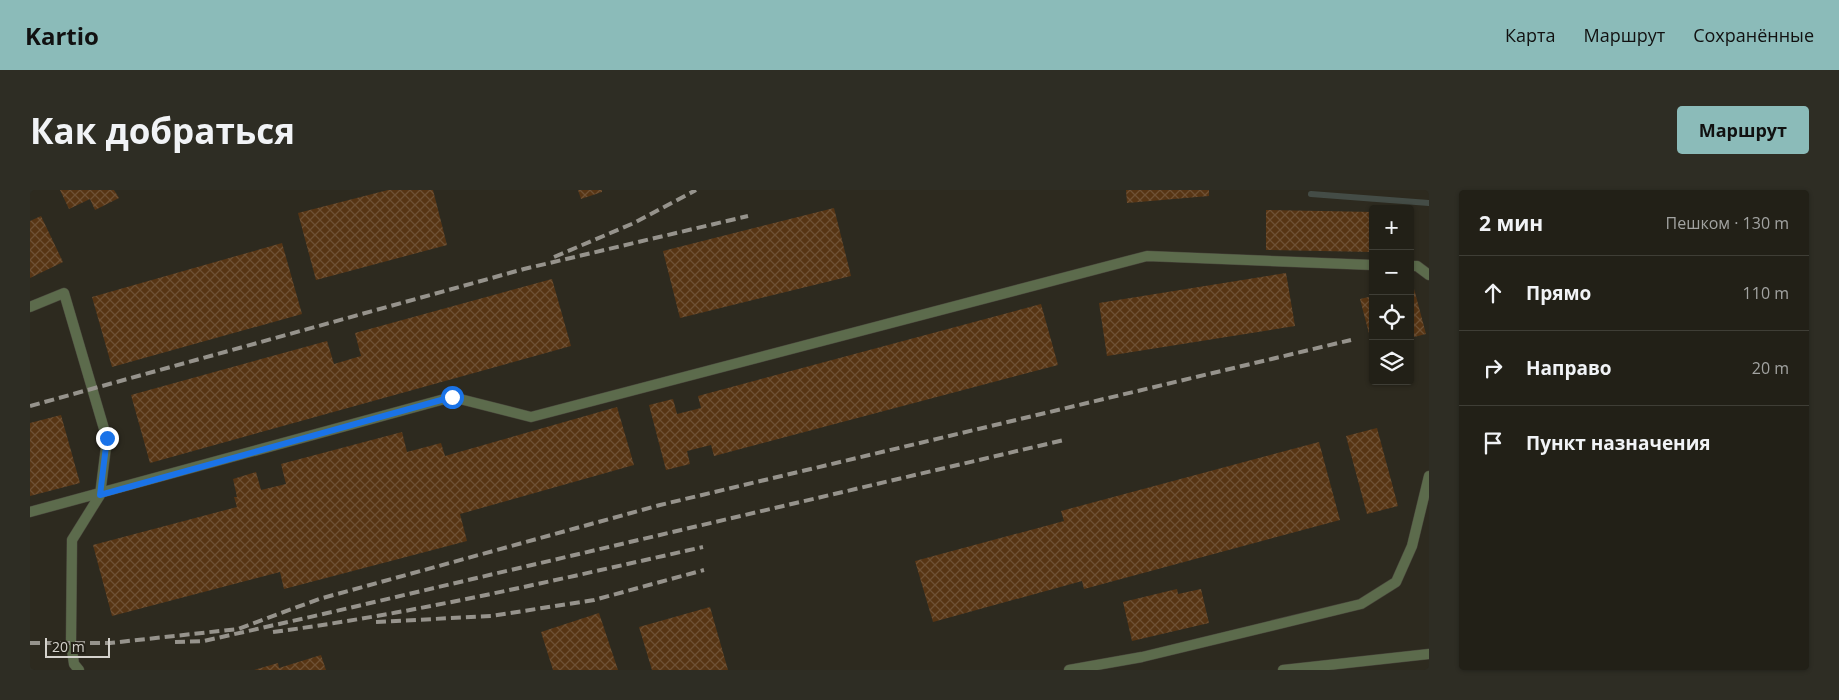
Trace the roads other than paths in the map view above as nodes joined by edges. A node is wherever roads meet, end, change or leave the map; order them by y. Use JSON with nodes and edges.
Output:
{"nodes":[{"id":1,"x":1369,"y":265,"type":"edge"},
{"id":2,"x":1414,"y":266,"type":"edge"},
{"id":3,"x":1429,"y":275,"type":"edge"},
{"id":4,"x":30,"y":307,"type":"edge"},
{"id":5,"x":1429,"y":476,"type":"edge"},
{"id":6,"x":100,"y":495,"type":"junction"},
{"id":7,"x":30,"y":512,"type":"edge"},
{"id":8,"x":1429,"y":654,"type":"edge"},
{"id":9,"x":80,"y":670,"type":"edge"},
{"id":10,"x":1069,"y":670,"type":"edge"},
{"id":11,"x":1283,"y":670,"type":"edge"}],
"edges":[{"from":1,"to":6,"type":"lane"},
{"from":2,"to":3,"type":"lane"},
{"from":4,"to":6,"type":"lane"},
{"from":5,"to":10,"type":"lane"},
{"from":6,"to":7,"type":"lane"},
{"from":6,"to":9,"type":"lane"},
{"from":8,"to":11,"type":"lane"}]}
